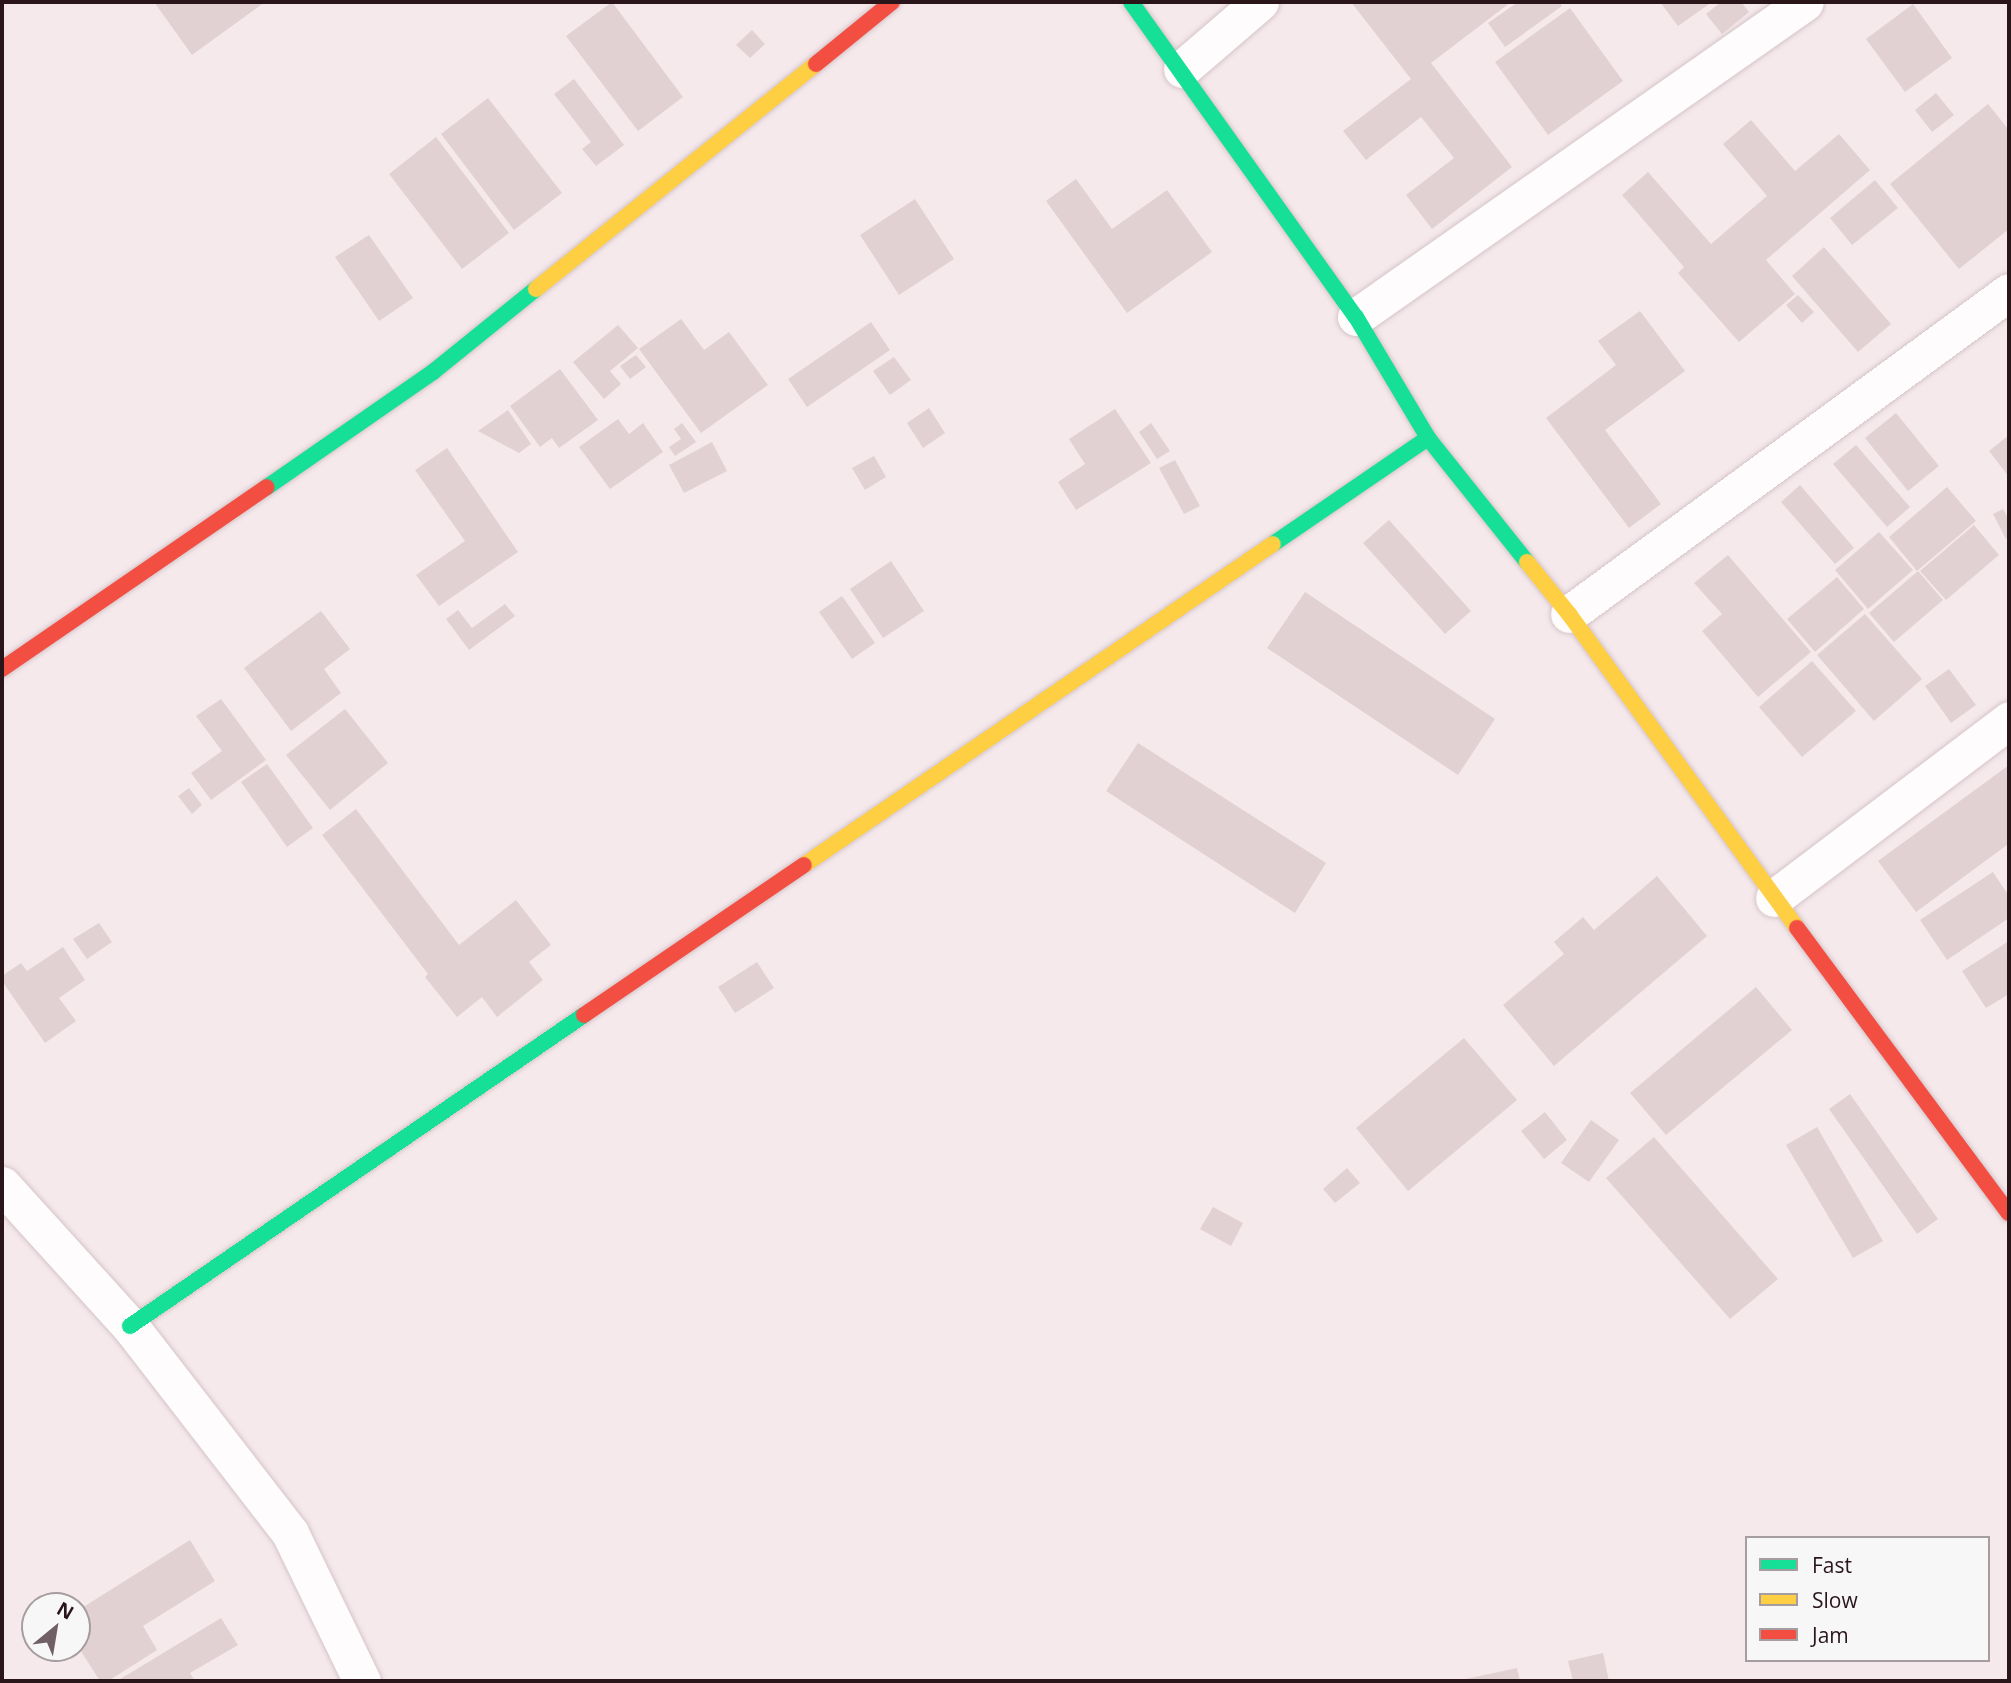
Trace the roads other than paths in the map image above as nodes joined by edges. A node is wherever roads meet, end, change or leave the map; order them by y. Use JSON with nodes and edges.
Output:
{"nodes":[{"id":1,"x":891,"y":2,"type":"edge"},
{"id":2,"x":1131,"y":2,"type":"edge"},
{"id":3,"x":1260,"y":2,"type":"edge"},
{"id":4,"x":1805,"y":2,"type":"edge"},
{"id":5,"x":1182,"y":69,"type":"junction"},
{"id":6,"x":2009,"y":292,"type":"edge"},
{"id":7,"x":1356,"y":317,"type":"junction"},
{"id":8,"x":1428,"y":438,"type":"junction"},
{"id":9,"x":1569,"y":614,"type":"junction"},
{"id":10,"x":2,"y":669,"type":"edge"},
{"id":11,"x":2009,"y":720,"type":"edge"},
{"id":12,"x":1774,"y":898,"type":"junction"},
{"id":13,"x":2,"y":1185,"type":"edge"},
{"id":14,"x":2009,"y":1213,"type":"edge"},
{"id":15,"x":130,"y":1326,"type":"junction"},
{"id":16,"x":362,"y":1681,"type":"edge"}],
"edges":[{"from":1,"to":10,"type":"street"},
{"from":2,"to":5,"type":"street"},
{"from":3,"to":5,"type":"street"},
{"from":4,"to":7,"type":"street"},
{"from":5,"to":7,"type":"street"},
{"from":6,"to":9,"type":"street"},
{"from":7,"to":8,"type":"street"},
{"from":8,"to":9,"type":"street"},
{"from":8,"to":15,"type":"street"},
{"from":9,"to":12,"type":"street"},
{"from":11,"to":12,"type":"street"},
{"from":12,"to":14,"type":"street"},
{"from":13,"to":15,"type":"street"},
{"from":15,"to":16,"type":"street"}]}
